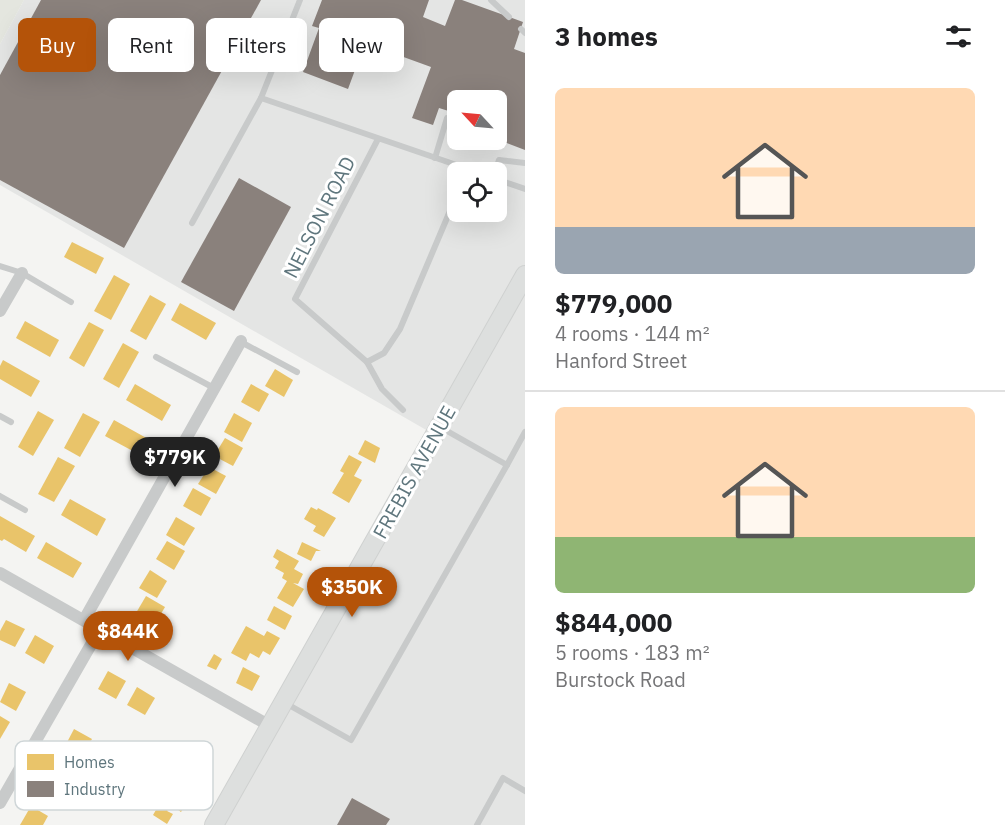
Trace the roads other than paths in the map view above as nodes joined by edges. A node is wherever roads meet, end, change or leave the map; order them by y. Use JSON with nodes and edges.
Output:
{"nodes":[{"id":1,"x":300,"y":0,"type":"edge"},
{"id":2,"x":491,"y":0,"type":"edge"},
{"id":3,"x":509,"y":17,"type":"dead end"},
{"id":4,"x":261,"y":98,"type":"junction"},
{"id":5,"x":447,"y":118,"type":"dead end"},
{"id":6,"x":378,"y":139,"type":"junction"},
{"id":7,"x":435,"y":158,"type":"junction"},
{"id":8,"x":498,"y":162,"type":"edge"},
{"id":9,"x":447,"y":163,"type":"edge"},
{"id":10,"x":525,"y":163,"type":"edge"},
{"id":11,"x":507,"y":183,"type":"edge"},
{"id":12,"x":525,"y":189,"type":"edge"},
{"id":13,"x":447,"y":218,"type":"edge"},
{"id":14,"x":192,"y":223,"type":"dead end"},
{"id":15,"x":0,"y":266,"type":"edge"},
{"id":16,"x":22,"y":273,"type":"junction"},
{"id":17,"x":525,"y":275,"type":"edge"},
{"id":18,"x":71,"y":302,"type":"dead end"},
{"id":19,"x":0,"y":311,"type":"edge"},
{"id":20,"x":241,"y":341,"type":"joint"},
{"id":21,"x":156,"y":357,"type":"dead end"},
{"id":22,"x":367,"y":362,"type":"junction"},
{"id":23,"x":297,"y":372,"type":"dead end"},
{"id":24,"x":214,"y":388,"type":"junction"},
{"id":25,"x":403,"y":410,"type":"dead end"},
{"id":26,"x":0,"y":416,"type":"edge"},
{"id":27,"x":11,"y":422,"type":"dead end"},
{"id":28,"x":440,"y":427,"type":"junction"},
{"id":29,"x":525,"y":432,"type":"edge"},
{"id":30,"x":507,"y":465,"type":"junction"},
{"id":31,"x":0,"y":496,"type":"edge"},
{"id":32,"x":25,"y":510,"type":"dead end"},
{"id":33,"x":0,"y":573,"type":"edge"},
{"id":34,"x":84,"y":620,"type":"junction"},
{"id":35,"x":100,"y":629,"type":"junction"},
{"id":36,"x":284,"y":702,"type":"junction"},
{"id":37,"x":270,"y":726,"type":"junction"},
{"id":38,"x":36,"y":741,"type":"edge"},
{"id":39,"x":15,"y":777,"type":"edge"},
{"id":40,"x":525,"y":791,"type":"edge"},
{"id":41,"x":0,"y":803,"type":"edge"},
{"id":42,"x":214,"y":825,"type":"edge"},
{"id":43,"x":477,"y":825,"type":"edge"}],
"edges":[{"from":1,"to":4,"type":"lane"},
{"from":2,"to":3,"type":"lane"},
{"from":4,"to":6,"type":"lane"},
{"from":4,"to":14,"type":"lane"},
{"from":5,"to":7,"type":"lane"},
{"from":6,"to":7,"type":"lane"},
{"from":6,"to":22,"type":"lane","name":"NELSON ROAD"},
{"from":7,"to":9,"type":"lane"},
{"from":8,"to":10,"type":"lane"},
{"from":11,"to":12,"type":"lane"},
{"from":13,"to":22,"type":"lane"},
{"from":15,"to":16,"type":"lane"},
{"from":16,"to":18,"type":"lane"},
{"from":16,"to":19,"type":"street"},
{"from":17,"to":28,"type":"main road","name":"FREBIS AVENUE"},
{"from":20,"to":23,"type":"lane"},
{"from":20,"to":24,"type":"street"},
{"from":21,"to":24,"type":"lane"},
{"from":22,"to":25,"type":"lane","name":"NELSON ROAD"},
{"from":24,"to":34,"type":"street"},
{"from":26,"to":27,"type":"lane"},
{"from":28,"to":30,"type":"lane"},
{"from":28,"to":36,"type":"main road","name":"FREBIS AVENUE"},
{"from":29,"to":30,"type":"lane"},
{"from":30,"to":36,"type":"lane"},
{"from":31,"to":32,"type":"lane"},
{"from":33,"to":34,"type":"street"},
{"from":34,"to":35,"type":"street"},
{"from":35,"to":37,"type":"street"},
{"from":35,"to":38,"type":"street"},
{"from":36,"to":37,"type":"main road","name":"FREBIS AVENUE"},
{"from":37,"to":42,"type":"main road","name":"FREBIS AVENUE"},
{"from":39,"to":41,"type":"street"},
{"from":40,"to":43,"type":"lane"}]}
